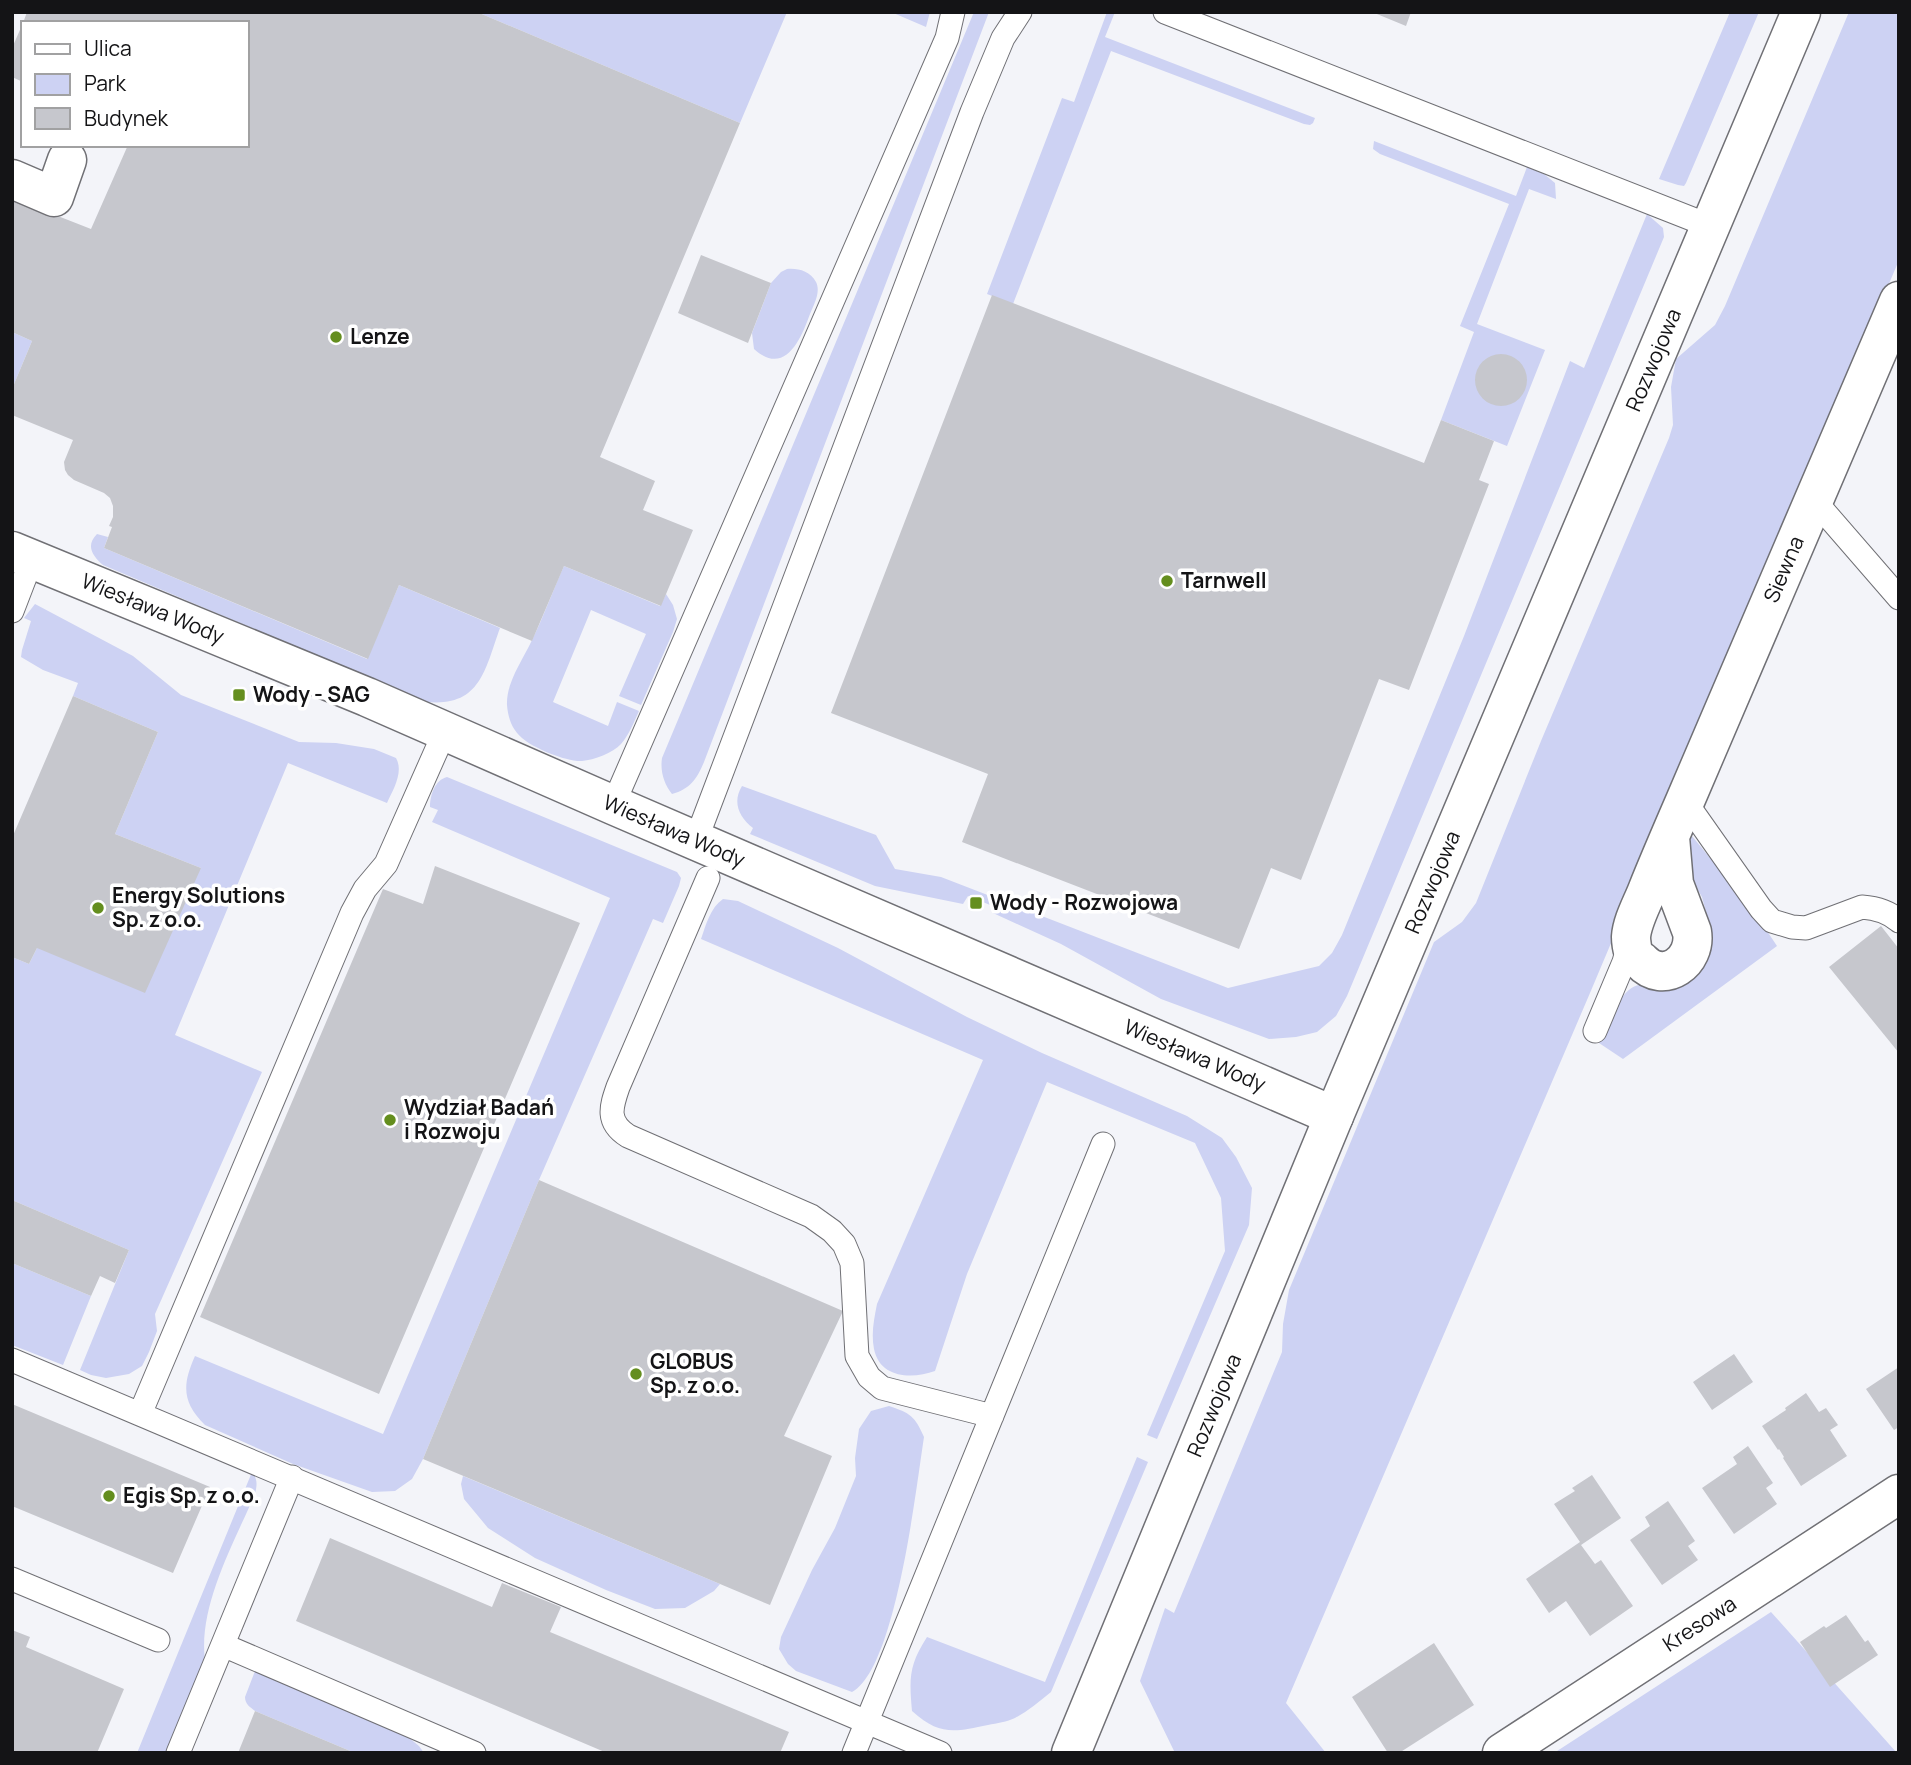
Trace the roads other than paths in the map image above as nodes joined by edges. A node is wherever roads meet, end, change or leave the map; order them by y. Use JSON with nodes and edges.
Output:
{"nodes":[{"id":1,"x":953,"y":12,"type":"edge"},
{"id":2,"x":1020,"y":12,"type":"edge"},
{"id":3,"x":1165,"y":12,"type":"edge"},
{"id":4,"x":1801,"y":12,"type":"edge"},
{"id":5,"x":67,"y":160,"type":"dead end"},
{"id":6,"x":12,"y":179,"type":"edge"},
{"id":7,"x":1710,"y":226,"type":"junction"},
{"id":8,"x":1899,"y":301,"type":"edge"},
{"id":9,"x":1814,"y":499,"type":"junction"},
{"id":10,"x":22,"y":555,"type":"edge"},
{"id":11,"x":1899,"y":598,"type":"edge"},
{"id":12,"x":12,"y":611,"type":"edge"},
{"id":13,"x":445,"y":731,"type":"junction"},
{"id":14,"x":1685,"y":801,"type":"junction"},
{"id":15,"x":612,"y":805,"type":"junction"},
{"id":16,"x":1670,"y":837,"type":"junction"},
{"id":17,"x":696,"y":840,"type":"junction"},
{"id":18,"x":708,"y":878,"type":"dead end"},
{"id":19,"x":1899,"y":921,"type":"edge"},
{"id":20,"x":1631,"y":938,"type":"junction"},
{"id":21,"x":1595,"y":1031,"type":"dead end"},
{"id":22,"x":1334,"y":1116,"type":"junction"},
{"id":23,"x":1103,"y":1144,"type":"dead end"},
{"id":24,"x":12,"y":1360,"type":"edge"},
{"id":25,"x":140,"y":1414,"type":"junction"},
{"id":26,"x":992,"y":1416,"type":"junction"},
{"id":27,"x":292,"y":1478,"type":"junction"},
{"id":28,"x":1899,"y":1494,"type":"edge"},
{"id":29,"x":12,"y":1579,"type":"edge"},
{"id":30,"x":158,"y":1640,"type":"dead end"},
{"id":31,"x":223,"y":1645,"type":"junction"},
{"id":32,"x":867,"y":1722,"type":"junction"},
{"id":33,"x":178,"y":1753,"type":"edge"},
{"id":34,"x":474,"y":1753,"type":"edge"},
{"id":35,"x":854,"y":1753,"type":"edge"},
{"id":36,"x":940,"y":1753,"type":"edge"},
{"id":37,"x":1071,"y":1753,"type":"edge"},
{"id":38,"x":1502,"y":1753,"type":"edge"}],
"edges":[{"from":1,"to":15,"type":"lane"},
{"from":2,"to":17,"type":"lane"},
{"from":3,"to":7,"type":"lane"},
{"from":4,"to":7,"type":"street","name":"Rozwojowa"},
{"from":5,"to":6,"type":"street"},
{"from":7,"to":22,"type":"street","name":"Rozwojowa"},
{"from":8,"to":9,"type":"street","name":"Siewna"},
{"from":9,"to":11,"type":"lane"},
{"from":9,"to":14,"type":"street","name":"Siewna"},
{"from":10,"to":12,"type":"lane"},
{"from":10,"to":13,"type":"street","name":"Wiesława Wody"},
{"from":13,"to":15,"type":"street","name":"Wiesława Wody"},
{"from":13,"to":25,"type":"lane"},
{"from":14,"to":16,"type":"street","name":"Siewna"},
{"from":14,"to":19,"type":"lane"},
{"from":15,"to":17,"type":"street","name":"Wiesława Wody"},
{"from":16,"to":20,"type":"street","name":"Siewna"},
{"from":16,"to":20,"type":"street","name":"Siewna"},
{"from":17,"to":22,"type":"street","name":"Wiesława Wody"},
{"from":18,"to":26,"type":"lane"},
{"from":20,"to":21,"type":"lane"},
{"from":22,"to":37,"type":"street","name":"Rozwojowa"},
{"from":23,"to":26,"type":"lane"},
{"from":24,"to":25,"type":"lane"},
{"from":25,"to":27,"type":"lane"},
{"from":26,"to":32,"type":"lane"},
{"from":27,"to":31,"type":"lane"},
{"from":27,"to":32,"type":"lane"},
{"from":28,"to":38,"type":"street","name":"Kresowa"},
{"from":29,"to":30,"type":"lane"},
{"from":31,"to":33,"type":"lane"},
{"from":31,"to":34,"type":"lane"},
{"from":32,"to":35,"type":"lane"},
{"from":32,"to":36,"type":"lane"}]}
